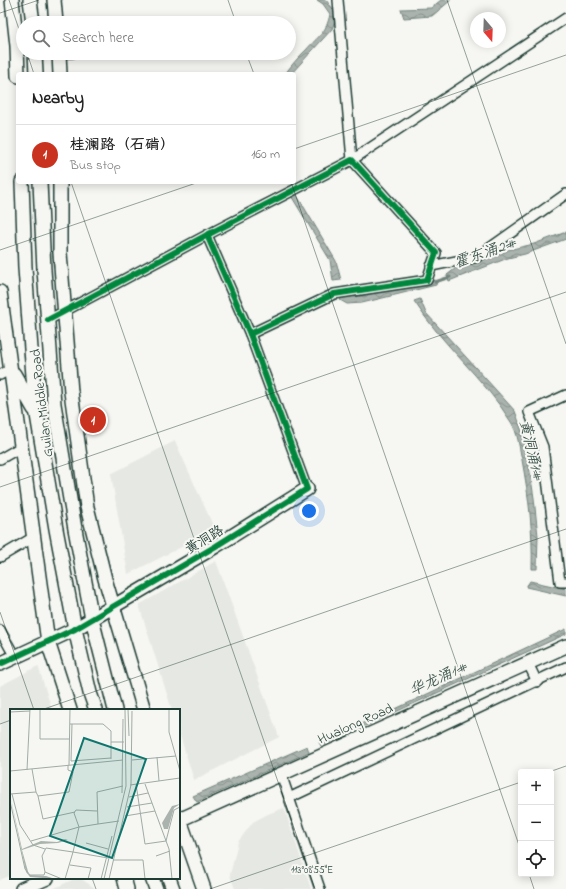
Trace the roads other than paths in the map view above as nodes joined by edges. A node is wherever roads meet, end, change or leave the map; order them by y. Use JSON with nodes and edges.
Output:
{"nodes":[{"id":1,"x":12,"y":0,"type":"edge"},
{"id":2,"x":30,"y":0,"type":"edge"},
{"id":3,"x":54,"y":0,"type":"edge"},
{"id":4,"x":338,"y":0,"type":"edge"},
{"id":5,"x":32,"y":16,"type":"edge"},
{"id":6,"x":55,"y":16,"type":"edge"},
{"id":7,"x":566,"y":18,"type":"edge"},
{"id":8,"x":16,"y":37,"type":"edge"},
{"id":9,"x":17,"y":60,"type":"edge"},
{"id":10,"x":36,"y":60,"type":"edge"},
{"id":11,"x":60,"y":60,"type":"edge"},
{"id":12,"x":18,"y":72,"type":"edge"},
{"id":13,"x":36,"y":72,"type":"edge"},
{"id":14,"x":60,"y":72,"type":"edge"},
{"id":15,"x":352,"y":160,"type":"junction"},
{"id":16,"x":22,"y":184,"type":"edge"},
{"id":17,"x":40,"y":184,"type":"edge"},
{"id":18,"x":60,"y":184,"type":"edge"},
{"id":19,"x":566,"y":194,"type":"edge"},
{"id":20,"x":207,"y":235,"type":"junction"},
{"id":21,"x":431,"y":266,"type":"junction"},
{"id":22,"x":0,"y":292,"type":"edge"},
{"id":23,"x":65,"y":310,"type":"junction"},
{"id":24,"x":48,"y":320,"type":"junction"},
{"id":25,"x":250,"y":334,"type":"junction"},
{"id":26,"x":5,"y":372,"type":"edge"},
{"id":27,"x":566,"y":395,"type":"edge"},
{"id":28,"x":37,"y":414,"type":"junction"},
{"id":29,"x":21,"y":447,"type":"junction"},
{"id":30,"x":0,"y":459,"type":"edge"},
{"id":31,"x":307,"y":490,"type":"joint"},
{"id":32,"x":34,"y":538,"type":"junction"},
{"id":33,"x":0,"y":557,"type":"edge"},
{"id":34,"x":566,"y":582,"type":"edge"},
{"id":35,"x":113,"y":607,"type":"junction"},
{"id":36,"x":92,"y":619,"type":"junction"},
{"id":37,"x":75,"y":629,"type":"junction"},
{"id":38,"x":0,"y":630,"type":"edge"},
{"id":39,"x":48,"y":642,"type":"junction"},
{"id":40,"x":566,"y":646,"type":"edge"},
{"id":41,"x":15,"y":657,"type":"junction"},
{"id":42,"x":528,"y":663,"type":"junction"},
{"id":43,"x":0,"y":664,"type":"edge"},
{"id":44,"x":566,"y":668,"type":"edge"},
{"id":45,"x":536,"y":682,"type":"junction"},
{"id":46,"x":70,"y":709,"type":"edge"},
{"id":47,"x":96,"y":709,"type":"edge"},
{"id":48,"x":116,"y":709,"type":"edge"},
{"id":49,"x":144,"y":709,"type":"edge"},
{"id":50,"x":281,"y":774,"type":"junction"},
{"id":51,"x":289,"y":798,"type":"junction"},
{"id":52,"x":180,"y":819,"type":"edge"},
{"id":53,"x":180,"y":822,"type":"edge"},
{"id":54,"x":44,"y":879,"type":"edge"},
{"id":55,"x":124,"y":879,"type":"edge"},
{"id":56,"x":152,"y":879,"type":"edge"},
{"id":57,"x":169,"y":879,"type":"edge"},
{"id":58,"x":22,"y":889,"type":"edge"},
{"id":59,"x":127,"y":889,"type":"edge"},
{"id":60,"x":156,"y":889,"type":"edge"},
{"id":61,"x":173,"y":889,"type":"edge"},
{"id":62,"x":204,"y":889,"type":"edge"},
{"id":63,"x":320,"y":889,"type":"edge"}],
"edges":[{"from":1,"to":8,"type":"main road"},
{"from":2,"to":5,"type":"main road"},
{"from":3,"to":6,"type":"main road"},
{"from":4,"to":15,"type":"street"},
{"from":7,"to":15,"type":"street"},
{"from":9,"to":12,"type":"main road"},
{"from":10,"to":13,"type":"main road"},
{"from":11,"to":14,"type":"main road"},
{"from":15,"to":20,"type":"street"},
{"from":15,"to":21,"type":"street"},
{"from":16,"to":28,"type":"main road","name":"Guilan Middle Road"},
{"from":17,"to":24,"type":"main road","name":"Guilan Middle Road"},
{"from":18,"to":23,"type":"main road"},
{"from":19,"to":21,"type":"street"},
{"from":20,"to":23,"type":"street"},
{"from":20,"to":25,"type":"street"},
{"from":21,"to":25,"type":"street"},
{"from":22,"to":26,"type":"main road"},
{"from":23,"to":24,"type":"street"},
{"from":23,"to":35,"type":"main road"},
{"from":24,"to":36,"type":"main road","name":"Guilan Middle Road"},
{"from":25,"to":31,"type":"street"},
{"from":26,"to":28,"type":"main road"},
{"from":26,"to":29,"type":"main road"},
{"from":27,"to":34,"type":"street"},
{"from":28,"to":37,"type":"main road","name":"Guilan Middle Road"},
{"from":29,"to":30,"type":"street"},
{"from":29,"to":32,"type":"main road"},
{"from":31,"to":35,"type":"main road","name":"黄洞路"},
{"from":32,"to":33,"type":"street"},
{"from":32,"to":39,"type":"main road"},
{"from":35,"to":36,"type":"main road","name":"黄洞路"},
{"from":35,"to":49,"type":"main road"},
{"from":36,"to":37,"type":"main road","name":"黄洞路"},
{"from":36,"to":48,"type":"main road","name":"Guilan Middle Road"},
{"from":37,"to":39,"type":"main road","name":"黄洞路"},
{"from":37,"to":47,"type":"main road","name":"Guilan Middle Road"},
{"from":38,"to":41,"type":"street"},
{"from":39,"to":41,"type":"main road","name":"黄洞路"},
{"from":39,"to":46,"type":"main road"},
{"from":40,"to":42,"type":"main road","name":"Hualong Road"},
{"from":41,"to":43,"type":"main road","name":"黄洞路"},
{"from":42,"to":45,"type":"street"},
{"from":42,"to":50,"type":"main road","name":"Hualong Road"},
{"from":44,"to":45,"type":"street"},
{"from":45,"to":51,"type":"street"},
{"from":50,"to":51,"type":"street"},
{"from":50,"to":52,"type":"main road","name":"Hualong Road"},
{"from":51,"to":63,"type":"street"},
{"from":53,"to":62,"type":"main road"},
{"from":54,"to":58,"type":"main road"},
{"from":55,"to":59,"type":"main road"},
{"from":56,"to":60,"type":"main road"},
{"from":57,"to":61,"type":"main road"}]}
